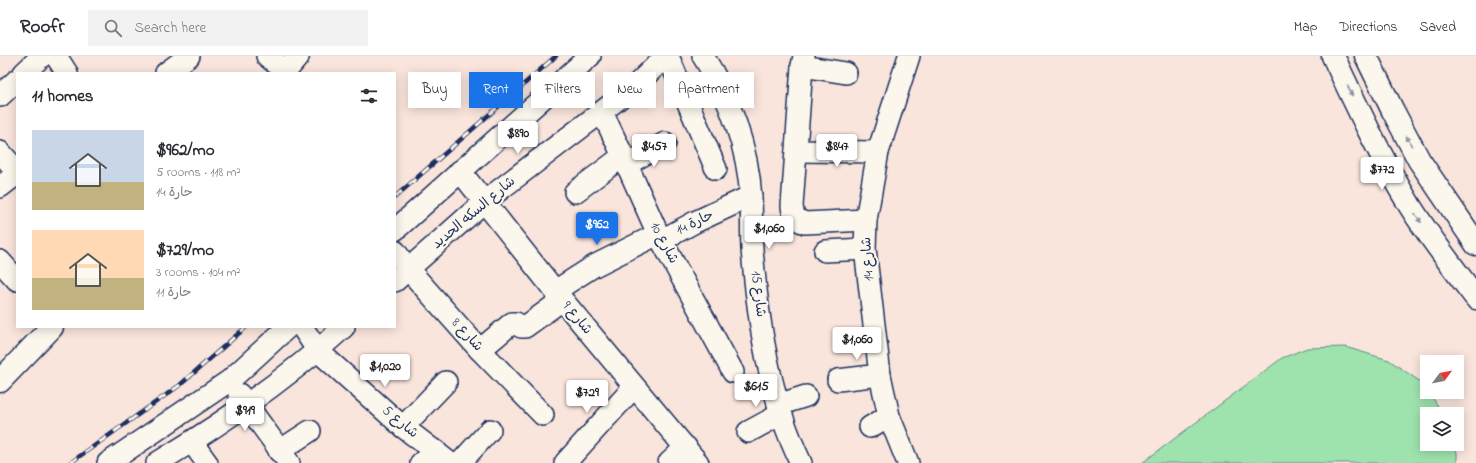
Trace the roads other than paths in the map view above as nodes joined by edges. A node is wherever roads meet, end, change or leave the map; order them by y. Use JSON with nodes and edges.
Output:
{"nodes":[{"id":1,"x":42,"y":56,"type":"edge"},
{"id":2,"x":56,"y":56,"type":"edge"},
{"id":3,"x":189,"y":56,"type":"edge"},
{"id":4,"x":266,"y":56,"type":"edge"},
{"id":5,"x":590,"y":56,"type":"edge"},
{"id":6,"x":667,"y":56,"type":"edge"},
{"id":7,"x":703,"y":56,"type":"edge"},
{"id":8,"x":909,"y":56,"type":"edge"},
{"id":9,"x":1333,"y":56,"type":"edge"},
{"id":10,"x":1366,"y":56,"type":"edge"},
{"id":11,"x":803,"y":61,"type":"edge"},
{"id":12,"x":290,"y":67,"type":"edge"},
{"id":13,"x":25,"y":72,"type":"edge"},
{"id":14,"x":66,"y":72,"type":"edge"},
{"id":15,"x":167,"y":72,"type":"edge"},
{"id":16,"x":846,"y":73,"type":"dead end"},
{"id":17,"x":16,"y":81,"type":"edge"},
{"id":18,"x":0,"y":96,"type":"edge"},
{"id":19,"x":602,"y":112,"type":"junction"},
{"id":20,"x":665,"y":143,"type":"dead end"},
{"id":21,"x":796,"y":150,"type":"junction"},
{"id":22,"x":0,"y":152,"type":"edge"},
{"id":23,"x":878,"y":152,"type":"junction"},
{"id":24,"x":625,"y":160,"type":"junction"},
{"id":25,"x":716,"y":169,"type":"dead end"},
{"id":26,"x":16,"y":171,"type":"edge"},
{"id":27,"x":460,"y":171,"type":"junction"},
{"id":28,"x":16,"y":173,"type":"edge"},
{"id":29,"x":0,"y":187,"type":"edge"},
{"id":30,"x":575,"y":192,"type":"dead end"},
{"id":31,"x":751,"y":196,"type":"junction"},
{"id":32,"x":485,"y":201,"type":"junction"},
{"id":33,"x":866,"y":220,"type":"junction"},
{"id":34,"x":396,"y":229,"type":"edge"},
{"id":35,"x":660,"y":237,"type":"junction"},
{"id":36,"x":1476,"y":244,"type":"edge"},
{"id":37,"x":865,"y":249,"type":"junction"},
{"id":38,"x":824,"y":251,"type":"dead end"},
{"id":39,"x":396,"y":254,"type":"edge"},
{"id":40,"x":0,"y":261,"type":"edge"},
{"id":41,"x":402,"y":275,"type":"edge"},
{"id":42,"x":16,"y":279,"type":"edge"},
{"id":43,"x":558,"y":296,"type":"junction"},
{"id":44,"x":1476,"y":298,"type":"edge"},
{"id":45,"x":51,"y":328,"type":"edge"},
{"id":46,"x":287,"y":328,"type":"edge"},
{"id":47,"x":303,"y":328,"type":"edge"},
{"id":48,"x":343,"y":328,"type":"edge"},
{"id":49,"x":480,"y":350,"type":"junction"},
{"id":50,"x":318,"y":351,"type":"junction"},
{"id":51,"x":733,"y":372,"type":"dead end"},
{"id":52,"x":880,"y":375,"type":"junction"},
{"id":53,"x":838,"y":380,"type":"dead end"},
{"id":54,"x":0,"y":381,"type":"edge"},
{"id":55,"x":229,"y":381,"type":"junction"},
{"id":56,"x":446,"y":382,"type":"dead end"},
{"id":57,"x":634,"y":387,"type":"junction"},
{"id":58,"x":806,"y":396,"type":"dead end"},
{"id":59,"x":246,"y":405,"type":"junction"},
{"id":60,"x":779,"y":410,"type":"junction"},
{"id":61,"x":543,"y":415,"type":"dead end"},
{"id":62,"x":889,"y":416,"type":"junction"},
{"id":63,"x":403,"y":427,"type":"junction"},
{"id":64,"x":870,"y":427,"type":"dead end"},
{"id":65,"x":490,"y":430,"type":"dead end"},
{"id":66,"x":310,"y":431,"type":"dead end"},
{"id":67,"x":748,"y":432,"type":"dead end"},
{"id":68,"x":192,"y":442,"type":"junction"},
{"id":69,"x":692,"y":455,"type":"edge"},
{"id":70,"x":284,"y":457,"type":"edge"},
{"id":71,"x":436,"y":459,"type":"edge"},
{"id":72,"x":795,"y":461,"type":"edge"},
{"id":73,"x":108,"y":463,"type":"edge"},
{"id":74,"x":157,"y":463,"type":"edge"},
{"id":75,"x":207,"y":463,"type":"edge"},
{"id":76,"x":460,"y":463,"type":"edge"},
{"id":77,"x":565,"y":463,"type":"edge"},
{"id":78,"x":669,"y":463,"type":"edge"},
{"id":79,"x":908,"y":463,"type":"edge"}],
"edges":[{"from":1,"to":13,"type":"street"},
{"from":2,"to":14,"type":"street"},
{"from":3,"to":15,"type":"street"},
{"from":4,"to":12,"type":"street"},
{"from":5,"to":27,"type":"street"},
{"from":6,"to":19,"type":"street","name":"شارع السكه الحديد"},
{"from":6,"to":25,"type":"street"},
{"from":7,"to":31,"type":"street","name":"شارع 15"},
{"from":8,"to":23,"type":"street","name":"شارع 14"},
{"from":9,"to":44,"type":"main road","one_way":true},
{"from":36,"to":10,"type":"main road","one_way":true},
{"from":11,"to":16,"type":"street"},
{"from":11,"to":21,"type":"street"},
{"from":17,"to":18,"type":"street"},
{"from":19,"to":24,"type":"street","name":"شارع 10"},
{"from":19,"to":32,"type":"street","name":"شارع السكه الحديد"},
{"from":20,"to":24,"type":"street"},
{"from":21,"to":23,"type":"street"},
{"from":21,"to":33,"type":"street"},
{"from":22,"to":26,"type":"street"},
{"from":23,"to":33,"type":"street","name":"شارع 14"},
{"from":24,"to":30,"type":"street"},
{"from":24,"to":35,"type":"street","name":"شارع 10"},
{"from":27,"to":32,"type":"street","name":"شارع 9"},
{"from":27,"to":34,"type":"street"},
{"from":28,"to":29,"type":"street"},
{"from":31,"to":35,"type":"street","name":"حارة 14"},
{"from":31,"to":60,"type":"street","name":"شارع 15"},
{"from":32,"to":41,"type":"street","name":"شارع السكه الحديد"},
{"from":32,"to":43,"type":"street","name":"شارع 9"},
{"from":33,"to":37,"type":"street","name":"شارع 14"},
{"from":35,"to":43,"type":"street","name":"حارة 14"},
{"from":35,"to":51,"type":"street","name":"شارع 10"},
{"from":37,"to":38,"type":"street"},
{"from":37,"to":52,"type":"street","name":"شارع 14"},
{"from":39,"to":41,"type":"street","name":"شارع 8"},
{"from":40,"to":42,"type":"street"},
{"from":41,"to":49,"type":"street","name":"شارع 8"},
{"from":43,"to":49,"type":"street","name":"حارة 14"},
{"from":43,"to":57,"type":"street","name":"شارع 9"},
{"from":45,"to":54,"type":"main road"},
{"from":46,"to":55,"type":"street"},
{"from":47,"to":50,"type":"street","name":"شارع 5"},
{"from":48,"to":50,"type":"street"},
{"from":49,"to":61,"type":"street","name":"شارع 8"},
{"from":50,"to":59,"type":"street"},
{"from":50,"to":63,"type":"street","name":"شارع 5"},
{"from":52,"to":53,"type":"street"},
{"from":52,"to":62,"type":"street","name":"شارع 14"},
{"from":55,"to":59,"type":"street"},
{"from":55,"to":73,"type":"street"},
{"from":56,"to":63,"type":"street"},
{"from":57,"to":69,"type":"street","name":"شارع 9"},
{"from":57,"to":77,"type":"street"},
{"from":58,"to":60,"type":"street"},
{"from":59,"to":68,"type":"street"},
{"from":59,"to":70,"type":"street"},
{"from":60,"to":67,"type":"street"},
{"from":60,"to":72,"type":"street","name":"شارع 15"},
{"from":62,"to":64,"type":"street"},
{"from":62,"to":79,"type":"street","name":"شارع 14"},
{"from":63,"to":71,"type":"street","name":"شارع 5"},
{"from":65,"to":76,"type":"street"},
{"from":66,"to":70,"type":"street"},
{"from":68,"to":74,"type":"street"},
{"from":68,"to":75,"type":"street"},
{"from":69,"to":78,"type":"street"}]}
